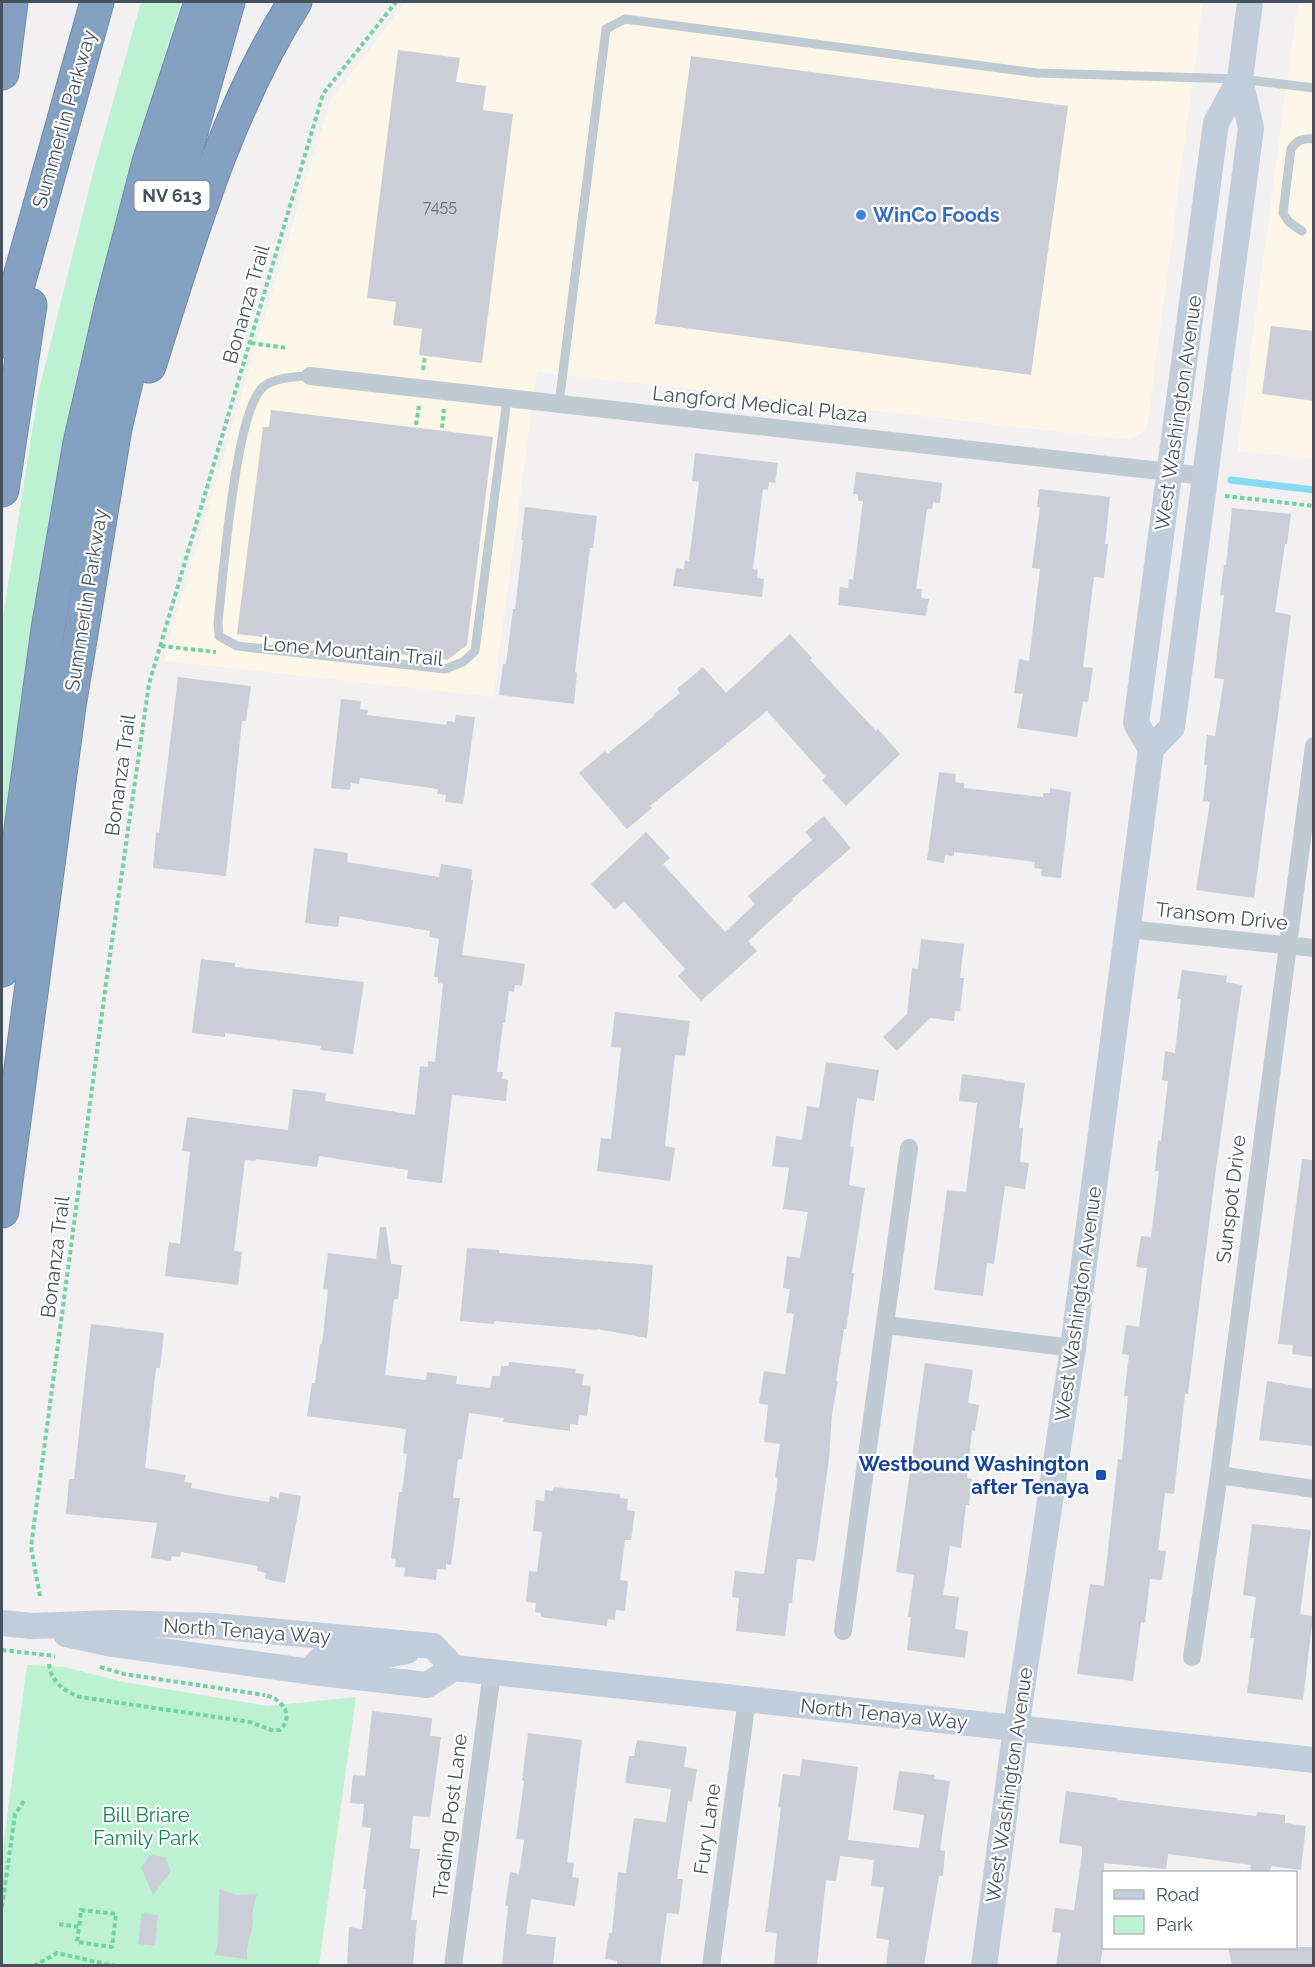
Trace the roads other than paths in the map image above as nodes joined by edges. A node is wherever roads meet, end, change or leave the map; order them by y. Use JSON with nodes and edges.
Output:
{"nodes":[{"id":1,"x":11,"y":2,"type":"edge"},
{"id":2,"x":97,"y":2,"type":"edge"},
{"id":3,"x":201,"y":2,"type":"edge"},
{"id":4,"x":228,"y":2,"type":"edge"},
{"id":5,"x":295,"y":2,"type":"edge"},
{"id":6,"x":1250,"y":2,"type":"edge"},
{"id":7,"x":2,"y":73,"type":"edge"},
{"id":8,"x":1240,"y":79,"type":"junction"},
{"id":9,"x":1314,"y":88,"type":"edge"},
{"id":10,"x":1314,"y":139,"type":"edge"},
{"id":11,"x":51,"y":164,"type":"junction"},
{"id":12,"x":1302,"y":231,"type":"dead end"},
{"id":13,"x":2,"y":341,"type":"edge"},
{"id":14,"x":310,"y":376,"type":"joint"},
{"id":15,"x":507,"y":399,"type":"junction"},
{"id":16,"x":560,"y":404,"type":"junction"},
{"id":17,"x":1170,"y":472,"type":"junction"},
{"id":18,"x":1213,"y":486,"type":"junction"},
{"id":19,"x":2,"y":490,"type":"edge"},
{"id":20,"x":99,"y":520,"type":"junction"},
{"id":21,"x":1314,"y":746,"type":"edge"},
{"id":22,"x":1151,"y":749,"type":"junction"},
{"id":23,"x":1127,"y":929,"type":"junction"},
{"id":24,"x":1286,"y":945,"type":"junction"},
{"id":25,"x":1314,"y":948,"type":"edge"},
{"id":26,"x":2,"y":970,"type":"edge"},
{"id":27,"x":909,"y":1148,"type":"dead end"},
{"id":28,"x":2,"y":1211,"type":"edge"},
{"id":29,"x":886,"y":1324,"type":"junction"},
{"id":30,"x":1073,"y":1348,"type":"junction"},
{"id":31,"x":1219,"y":1475,"type":"junction"},
{"id":32,"x":1314,"y":1489,"type":"edge"},
{"id":33,"x":2,"y":1623,"type":"edge"},
{"id":34,"x":843,"y":1631,"type":"dead end"},
{"id":35,"x":113,"y":1634,"type":"junction"},
{"id":36,"x":314,"y":1634,"type":"junction"},
{"id":37,"x":433,"y":1646,"type":"junction"},
{"id":38,"x":159,"y":1650,"type":"junction"},
{"id":39,"x":1192,"y":1657,"type":"dead end"},
{"id":40,"x":454,"y":1668,"type":"junction"},
{"id":41,"x":312,"y":1672,"type":"junction"},
{"id":42,"x":492,"y":1672,"type":"junction"},
{"id":43,"x":747,"y":1699,"type":"junction"},
{"id":44,"x":1017,"y":1728,"type":"junction"},
{"id":45,"x":1314,"y":1760,"type":"edge"},
{"id":46,"x":453,"y":1965,"type":"edge"},
{"id":47,"x":711,"y":1965,"type":"edge"},
{"id":48,"x":984,"y":1965,"type":"edge"}],
"edges":[{"from":1,"to":7,"type":"highway"},
{"from":2,"to":11,"type":"highway","name":"Summerlin Parkway"},
{"from":3,"to":26,"type":"highway"},
{"from":4,"to":20,"type":"highway","name":"Summerlin Parkway","number":"NV 613"},
{"from":5,"to":20,"type":"highway"},
{"from":6,"to":8,"type":"main road","name":"West Washington Avenue"},
{"from":8,"to":9,"type":"lane"},
{"from":8,"to":16,"type":"lane"},
{"from":8,"to":17,"type":"main road","name":"West Washington Avenue"},
{"from":8,"to":18,"type":"main road","name":"West Washington Avenue"},
{"from":10,"to":12,"type":"lane"},
{"from":11,"to":13,"type":"highway","name":"Summerlin Parkway"},
{"from":11,"to":19,"type":"highway"},
{"from":14,"to":15,"type":"street","name":"Langford Medical Plaza"},
{"from":14,"to":15,"type":"lane"},
{"from":15,"to":16,"type":"street","name":"Langford Medical Plaza"},
{"from":16,"to":17,"type":"street","name":"Langford Medical Plaza"},
{"from":17,"to":18,"type":"street","name":"Langford Medical Plaza"},
{"from":17,"to":22,"type":"main road","name":"West Washington Avenue"},
{"from":18,"to":22,"type":"main road","name":"West Washington Avenue"},
{"from":20,"to":28,"type":"highway","name":"Summerlin Parkway","number":"NV 613"},
{"from":21,"to":24,"type":"street","name":"Sunspot Drive"},
{"from":22,"to":23,"type":"main road","name":"West Washington Avenue"},
{"from":23,"to":24,"type":"street","name":"Transom Drive"},
{"from":23,"to":30,"type":"main road","name":"West Washington Avenue"},
{"from":24,"to":25,"type":"street","name":"Transom Drive"},
{"from":24,"to":31,"type":"street","name":"Sunspot Drive"},
{"from":27,"to":29,"type":"street"},
{"from":29,"to":30,"type":"street"},
{"from":29,"to":34,"type":"street"},
{"from":30,"to":44,"type":"main road","name":"West Washington Avenue"},
{"from":31,"to":32,"type":"street"},
{"from":31,"to":39,"type":"street","name":"Sunspot Drive"},
{"from":33,"to":35,"type":"main road","name":"North Tenaya Way","bridge":true},
{"from":35,"to":36,"type":"main road","name":"North Tenaya Way"},
{"from":35,"to":38,"type":"main road","name":"North Tenaya Way"},
{"from":36,"to":37,"type":"main road","name":"North Tenaya Way"},
{"from":36,"to":38,"type":"main road"},
{"from":37,"to":40,"type":"main road"},
{"from":37,"to":41,"type":"main road"},
{"from":38,"to":41,"type":"main road","name":"North Tenaya Way"},
{"from":40,"to":41,"type":"main road","name":"North Tenaya Way"},
{"from":40,"to":42,"type":"main road","name":"North Tenaya Way"},
{"from":42,"to":43,"type":"main road","name":"North Tenaya Way"},
{"from":42,"to":46,"type":"street","name":"Trading Post Lane"},
{"from":43,"to":44,"type":"main road","name":"North Tenaya Way"},
{"from":43,"to":47,"type":"street","name":"Fury Lane"},
{"from":44,"to":45,"type":"main road","name":"North Tenaya Way"},
{"from":44,"to":48,"type":"main road","name":"West Washington Avenue"}]}
